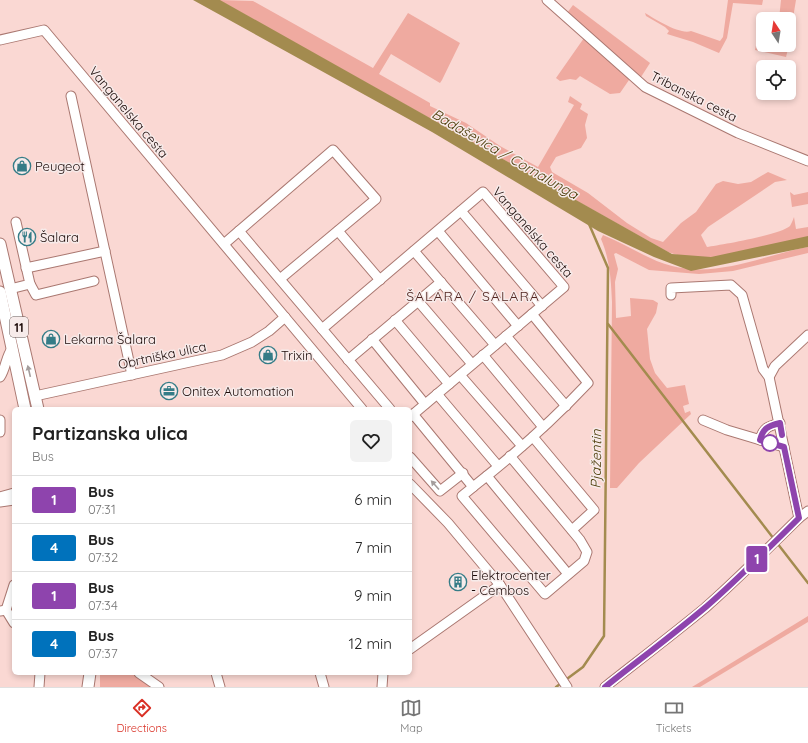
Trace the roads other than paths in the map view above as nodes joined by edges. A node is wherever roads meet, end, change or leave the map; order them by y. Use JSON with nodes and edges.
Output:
{"nodes":[{"id":1,"x":547,"y":0,"type":"edge"},
{"id":2,"x":0,"y":40,"type":"edge"},
{"id":3,"x":71,"y":96,"type":"dead end"},
{"id":4,"x":808,"y":162,"type":"edge"},
{"id":5,"x":461,"y":211,"type":"junction"},
{"id":6,"x":16,"y":222,"type":"dead end"},
{"id":7,"x":239,"y":231,"type":"junction"},
{"id":8,"x":338,"y":231,"type":"junction"},
{"id":9,"x":438,"y":231,"type":"junction"},
{"id":10,"x":0,"y":244,"type":"edge"},
{"id":11,"x":224,"y":244,"type":"junction"},
{"id":12,"x":105,"y":251,"type":"junction"},
{"id":13,"x":414,"y":251,"type":"junction"},
{"id":14,"x":26,"y":268,"type":"junction"},
{"id":15,"x":280,"y":279,"type":"junction"},
{"id":16,"x":380,"y":280,"type":"junction"},
{"id":17,"x":94,"y":281,"type":"dead end"},
{"id":18,"x":441,"y":282,"type":"junction"},
{"id":19,"x":30,"y":284,"type":"junction"},
{"id":20,"x":5,"y":291,"type":"edge"},
{"id":21,"x":671,"y":295,"type":"dead end"},
{"id":22,"x":418,"y":301,"type":"junction"},
{"id":23,"x":542,"y":306,"type":"junction"},
{"id":24,"x":532,"y":314,"type":"junction"},
{"id":25,"x":285,"y":317,"type":"junction"},
{"id":26,"x":395,"y":320,"type":"junction"},
{"id":27,"x":518,"y":326,"type":"junction"},
{"id":28,"x":322,"y":329,"type":"junction"},
{"id":29,"x":808,"y":335,"type":"edge"},
{"id":30,"x":506,"y":336,"type":"junction"},
{"id":31,"x":372,"y":339,"type":"junction"},
{"id":32,"x":495,"y":345,"type":"junction"},
{"id":33,"x":12,"y":349,"type":"junction"},
{"id":34,"x":483,"y":356,"type":"junction"},
{"id":35,"x":348,"y":360,"type":"junction"},
{"id":36,"x":472,"y":364,"type":"junction"},
{"id":37,"x":132,"y":374,"type":"junction"},
{"id":38,"x":460,"y":374,"type":"junction"},
{"id":39,"x":0,"y":377,"type":"edge"},
{"id":40,"x":769,"y":377,"type":"junction"},
{"id":41,"x":449,"y":384,"type":"junction"},
{"id":42,"x":437,"y":394,"type":"junction"},
{"id":43,"x":35,"y":396,"type":"junction"},
{"id":44,"x":425,"y":404,"type":"junction"},
{"id":45,"x":566,"y":406,"type":"junction"},
{"id":46,"x":25,"y":407,"type":"edge"},
{"id":47,"x":38,"y":407,"type":"edge"},
{"id":48,"x":360,"y":407,"type":"edge"},
{"id":49,"x":388,"y":407,"type":"edge"},
{"id":50,"x":412,"y":416,"type":"edge"},
{"id":51,"x":0,"y":420,"type":"edge"},
{"id":52,"x":703,"y":420,"type":"dead end"},
{"id":53,"x":780,"y":423,"type":"junction"},
{"id":54,"x":543,"y":427,"type":"junction"},
{"id":55,"x":0,"y":432,"type":"edge"},
{"id":56,"x":533,"y":437,"type":"junction"},
{"id":57,"x":760,"y":440,"type":"junction"},
{"id":58,"x":522,"y":446,"type":"junction"},
{"id":59,"x":784,"y":447,"type":"junction"},
{"id":60,"x":510,"y":456,"type":"junction"},
{"id":61,"x":412,"y":459,"type":"edge"},
{"id":62,"x":498,"y":466,"type":"junction"},
{"id":63,"x":462,"y":473,"type":"junction"},
{"id":64,"x":487,"y":476,"type":"junction"},
{"id":65,"x":412,"y":486,"type":"edge"},
{"id":66,"x":473,"y":487,"type":"junction"},
{"id":67,"x":12,"y":494,"type":"edge"},
{"id":68,"x":0,"y":497,"type":"edge"},
{"id":69,"x":12,"y":500,"type":"edge"},
{"id":70,"x":0,"y":502,"type":"edge"},
{"id":71,"x":808,"y":511,"type":"edge"},
{"id":72,"x":799,"y":518,"type":"junction"},
{"id":73,"x":572,"y":530,"type":"junction"},
{"id":74,"x":568,"y":574,"type":"junction"},
{"id":75,"x":500,"y":585,"type":"junction"},
{"id":76,"x":12,"y":590,"type":"edge"},
{"id":77,"x":3,"y":611,"type":"edge"},
{"id":78,"x":12,"y":621,"type":"edge"},
{"id":79,"x":412,"y":648,"type":"edge"},
{"id":80,"x":40,"y":675,"type":"edge"},
{"id":81,"x":82,"y":675,"type":"edge"},
{"id":82,"x":90,"y":675,"type":"edge"},
{"id":83,"x":142,"y":675,"type":"edge"},
{"id":84,"x":217,"y":675,"type":"edge"},
{"id":85,"x":321,"y":675,"type":"edge"},
{"id":86,"x":382,"y":675,"type":"edge"},
{"id":87,"x":39,"y":687,"type":"edge"},
{"id":88,"x":83,"y":687,"type":"edge"},
{"id":89,"x":88,"y":687,"type":"edge"},
{"id":90,"x":159,"y":687,"type":"edge"},
{"id":91,"x":220,"y":687,"type":"edge"},
{"id":92,"x":324,"y":687,"type":"edge"},
{"id":93,"x":382,"y":687,"type":"edge"},
{"id":94,"x":567,"y":687,"type":"edge"},
{"id":95,"x":605,"y":687,"type":"edge"}],
"edges":[{"from":1,"to":4,"type":"street","name":"Tribanska cesta"},
{"from":2,"to":11,"type":"street","name":"Vanganelska cesta"},
{"from":3,"to":12,"type":"street"},
{"from":5,"to":9,"type":"street","name":"Vanganelska cesta"},
{"from":5,"to":23,"type":"street"},
{"from":5,"to":23,"type":"street","name":"Vanganelska cesta"},
{"from":6,"to":14,"type":"street"},
{"from":7,"to":8,"type":"street"},
{"from":7,"to":11,"type":"street"},
{"from":7,"to":15,"type":"street"},
{"from":8,"to":15,"type":"street"},
{"from":8,"to":16,"type":"street"},
{"from":9,"to":13,"type":"street","name":"Vanganelska cesta"},
{"from":9,"to":27,"type":"street"},
{"from":10,"to":20,"type":"main road","number":"11"},
{"from":11,"to":25,"type":"street","name":"Vanganelska cesta"},
{"from":12,"to":14,"type":"street"},
{"from":12,"to":37,"type":"street"},
{"from":13,"to":16,"type":"street","name":"Vanganelska cesta"},
{"from":13,"to":18,"type":"street"},
{"from":14,"to":19,"type":"street"},
{"from":15,"to":28,"type":"street"},
{"from":16,"to":28,"type":"street","name":"Vanganelska cesta"},
{"from":17,"to":19,"type":"street"},
{"from":18,"to":22,"type":"street"},
{"from":18,"to":32,"type":"street"},
{"from":19,"to":20,"type":"street"},
{"from":20,"to":33,"type":"main road","number":"11"},
{"from":43,"to":20,"type":"main road","number":"11","one_way":true},
{"from":21,"to":40,"type":"street"},
{"from":22,"to":26,"type":"street"},
{"from":22,"to":36,"type":"street"},
{"from":23,"to":24,"type":"street","name":"Vanganelska cesta"},
{"from":24,"to":27,"type":"street","name":"Vanganelska cesta"},
{"from":24,"to":45,"type":"street"},
{"from":25,"to":37,"type":"street","name":"Obrtniška ulica"},
{"from":25,"to":48,"type":"street","name":"Vanganelska cesta"},
{"from":26,"to":31,"type":"street"},
{"from":26,"to":41,"type":"street"},
{"from":27,"to":30,"type":"street","name":"Vanganelska cesta"},
{"from":28,"to":35,"type":"street"},
{"from":29,"to":40,"type":"street"},
{"from":30,"to":32,"type":"street","name":"Vanganelska cesta"},
{"from":30,"to":45,"type":"street"},
{"from":31,"to":35,"type":"street"},
{"from":31,"to":44,"type":"street"},
{"from":32,"to":34,"type":"street","name":"Vanganelska cesta"},
{"from":33,"to":39,"type":"street"},
{"from":33,"to":46,"type":"main road","number":"11"},
{"from":34,"to":36,"type":"street","name":"Vanganelska cesta"},
{"from":34,"to":54,"type":"street"},
{"from":35,"to":49,"type":"street"},
{"from":36,"to":38,"type":"street","name":"Vanganelska cesta"},
{"from":37,"to":43,"type":"street","name":"Obrtniška ulica"},
{"from":38,"to":41,"type":"street","name":"Vanganelska cesta"},
{"from":38,"to":58,"type":"street"},
{"from":40,"to":53,"type":"street"},
{"from":41,"to":42,"type":"street","name":"Vanganelska cesta"},
{"from":42,"to":44,"type":"street","name":"Vanganelska cesta"},
{"from":42,"to":62,"type":"street"},
{"from":43,"to":47,"type":"main road","number":"11"},
{"from":44,"to":50,"type":"street","name":"Vanganelska cesta"},
{"from":45,"to":54,"type":"street"},
{"from":50,"to":63,"type":"street","name":"Vanganelska cesta"},
{"from":51,"to":55,"type":"street"},
{"from":52,"to":57,"type":"street"},
{"from":53,"to":57,"type":"street"},
{"from":53,"to":59,"type":"street"},
{"from":54,"to":56,"type":"street"},
{"from":56,"to":58,"type":"street"},
{"from":56,"to":73,"type":"street"},
{"from":57,"to":59,"type":"street"},
{"from":58,"to":60,"type":"street"},
{"from":59,"to":72,"type":"street"},
{"from":60,"to":62,"type":"street"},
{"from":60,"to":73,"type":"street"},
{"from":63,"to":61,"type":"street","one_way":true},
{"from":62,"to":64,"type":"street"},
{"from":63,"to":66,"type":"street","name":"Vanganelska cesta"},
{"from":64,"to":66,"type":"street"},
{"from":64,"to":74,"type":"street"},
{"from":65,"to":75,"type":"street"},
{"from":66,"to":74,"type":"street"},
{"from":67,"to":68,"type":"street"},
{"from":69,"to":70,"type":"street"},
{"from":71,"to":72,"type":"street"},
{"from":72,"to":95,"type":"street"},
{"from":73,"to":74,"type":"street"},
{"from":75,"to":79,"type":"street"},
{"from":75,"to":94,"type":"street"},
{"from":76,"to":77,"type":"street"},
{"from":77,"to":78,"type":"street"},
{"from":80,"to":87,"type":"street"},
{"from":81,"to":88,"type":"main road"},
{"from":82,"to":89,"type":"main road"},
{"from":83,"to":90,"type":"street"},
{"from":84,"to":91,"type":"street"},
{"from":85,"to":92,"type":"street"},
{"from":86,"to":93,"type":"street"}]}
